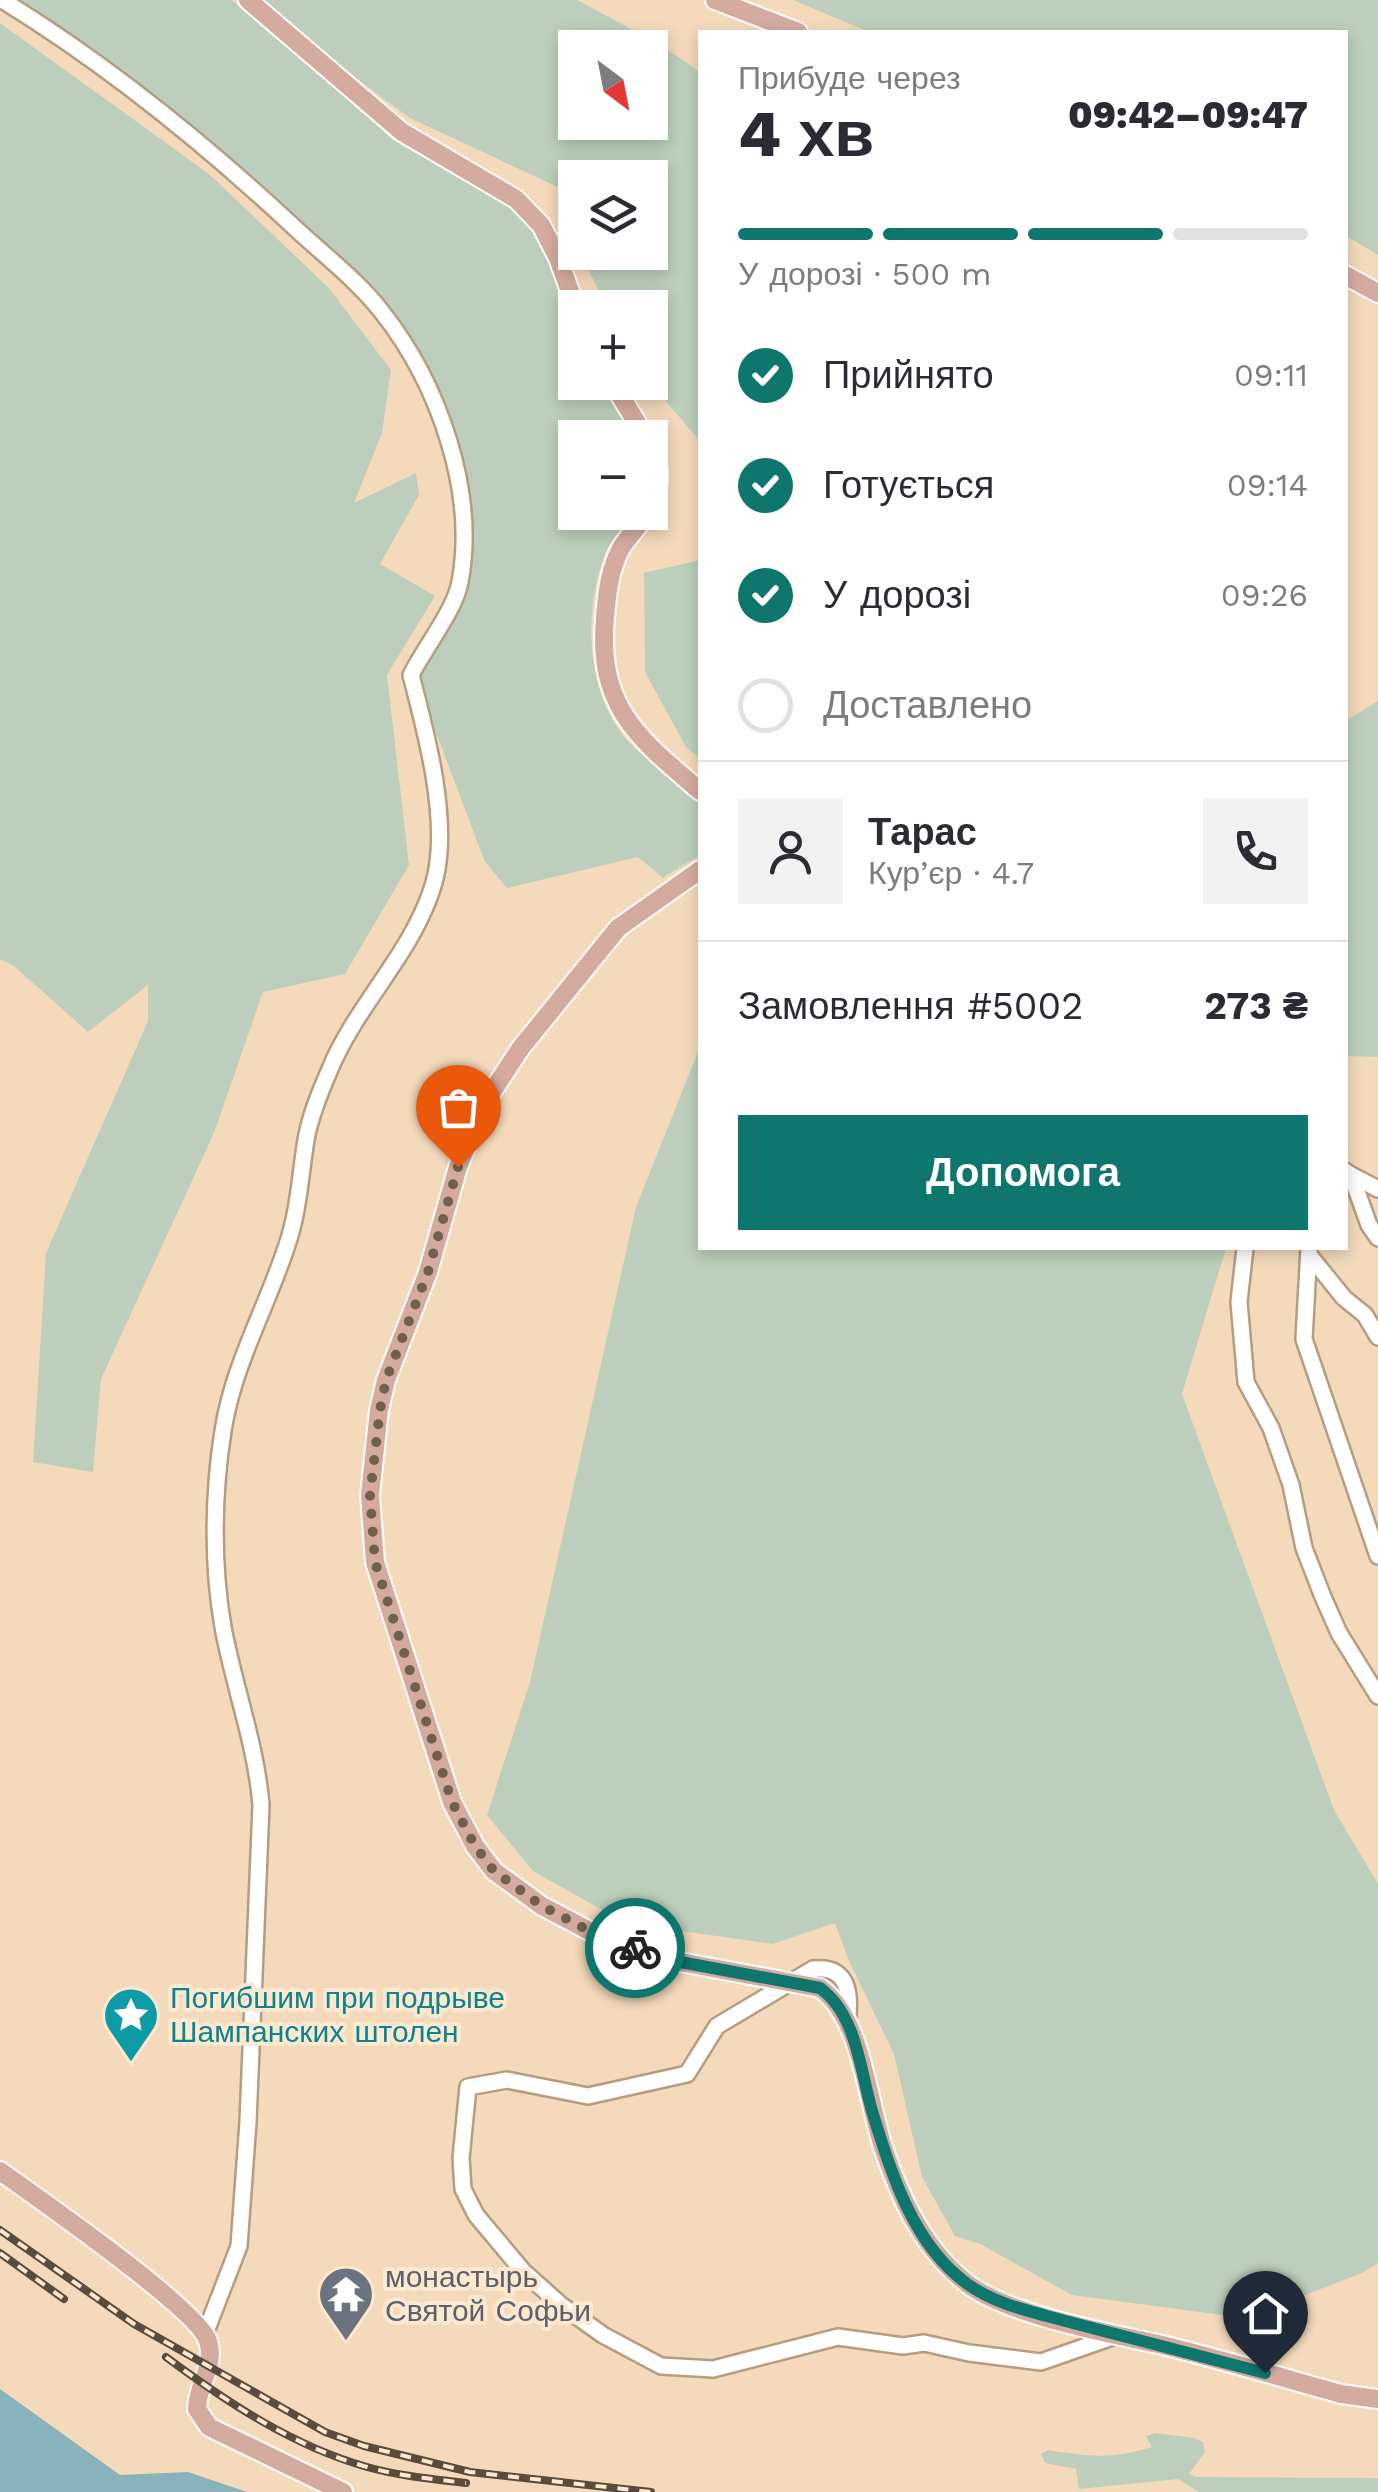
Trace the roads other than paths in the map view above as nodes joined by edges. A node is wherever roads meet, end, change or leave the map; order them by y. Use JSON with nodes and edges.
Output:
{"nodes":[{"id":1,"x":2,"y":0,"type":"edge"},
{"id":2,"x":248,"y":0,"type":"edge"},
{"id":3,"x":715,"y":0,"type":"edge"},
{"id":4,"x":793,"y":30,"type":"edge"},
{"id":5,"x":1348,"y":277,"type":"edge"},
{"id":6,"x":570,"y":290,"type":"edge"},
{"id":7,"x":1378,"y":294,"type":"edge"},
{"id":8,"x":634,"y":530,"type":"edge"},
{"id":9,"x":698,"y":789,"type":"edge"},
{"id":10,"x":698,"y":871,"type":"edge"},
{"id":11,"x":1348,"y":1173,"type":"edge"},
{"id":12,"x":1378,"y":1189,"type":"edge"},
{"id":13,"x":1378,"y":1238,"type":"edge"},
{"id":14,"x":1244,"y":1250,"type":"edge"},
{"id":15,"x":1309,"y":1252,"type":"edge"},
{"id":16,"x":1378,"y":1338,"type":"edge"},
{"id":17,"x":1378,"y":1556,"type":"edge"},
{"id":18,"x":1378,"y":1696,"type":"edge"},
{"id":19,"x":784,"y":1980,"type":"junction"},
{"id":20,"x":0,"y":2171,"type":"edge"},
{"id":21,"x":205,"y":2334,"type":"junction"},
{"id":22,"x":1118,"y":2335,"type":"junction"},
{"id":23,"x":1378,"y":2399,"type":"edge"},
{"id":24,"x":344,"y":2492,"type":"edge"}],
"edges":[{"from":1,"to":21,"type":"street"},
{"from":2,"to":6,"type":"main road"},
{"from":3,"to":4,"type":"main road"},
{"from":5,"to":7,"type":"main road"},
{"from":8,"to":9,"type":"main road"},
{"from":10,"to":19,"type":"main road"},
{"from":11,"to":12,"type":"street"},
{"from":11,"to":13,"type":"street"},
{"from":14,"to":18,"type":"street"},
{"from":15,"to":16,"type":"street"},
{"from":15,"to":17,"type":"street"},
{"from":19,"to":22,"type":"main road"},
{"from":19,"to":22,"type":"street"},
{"from":20,"to":21,"type":"main road"},
{"from":21,"to":24,"type":"main road"},
{"from":22,"to":23,"type":"main road"}]}
